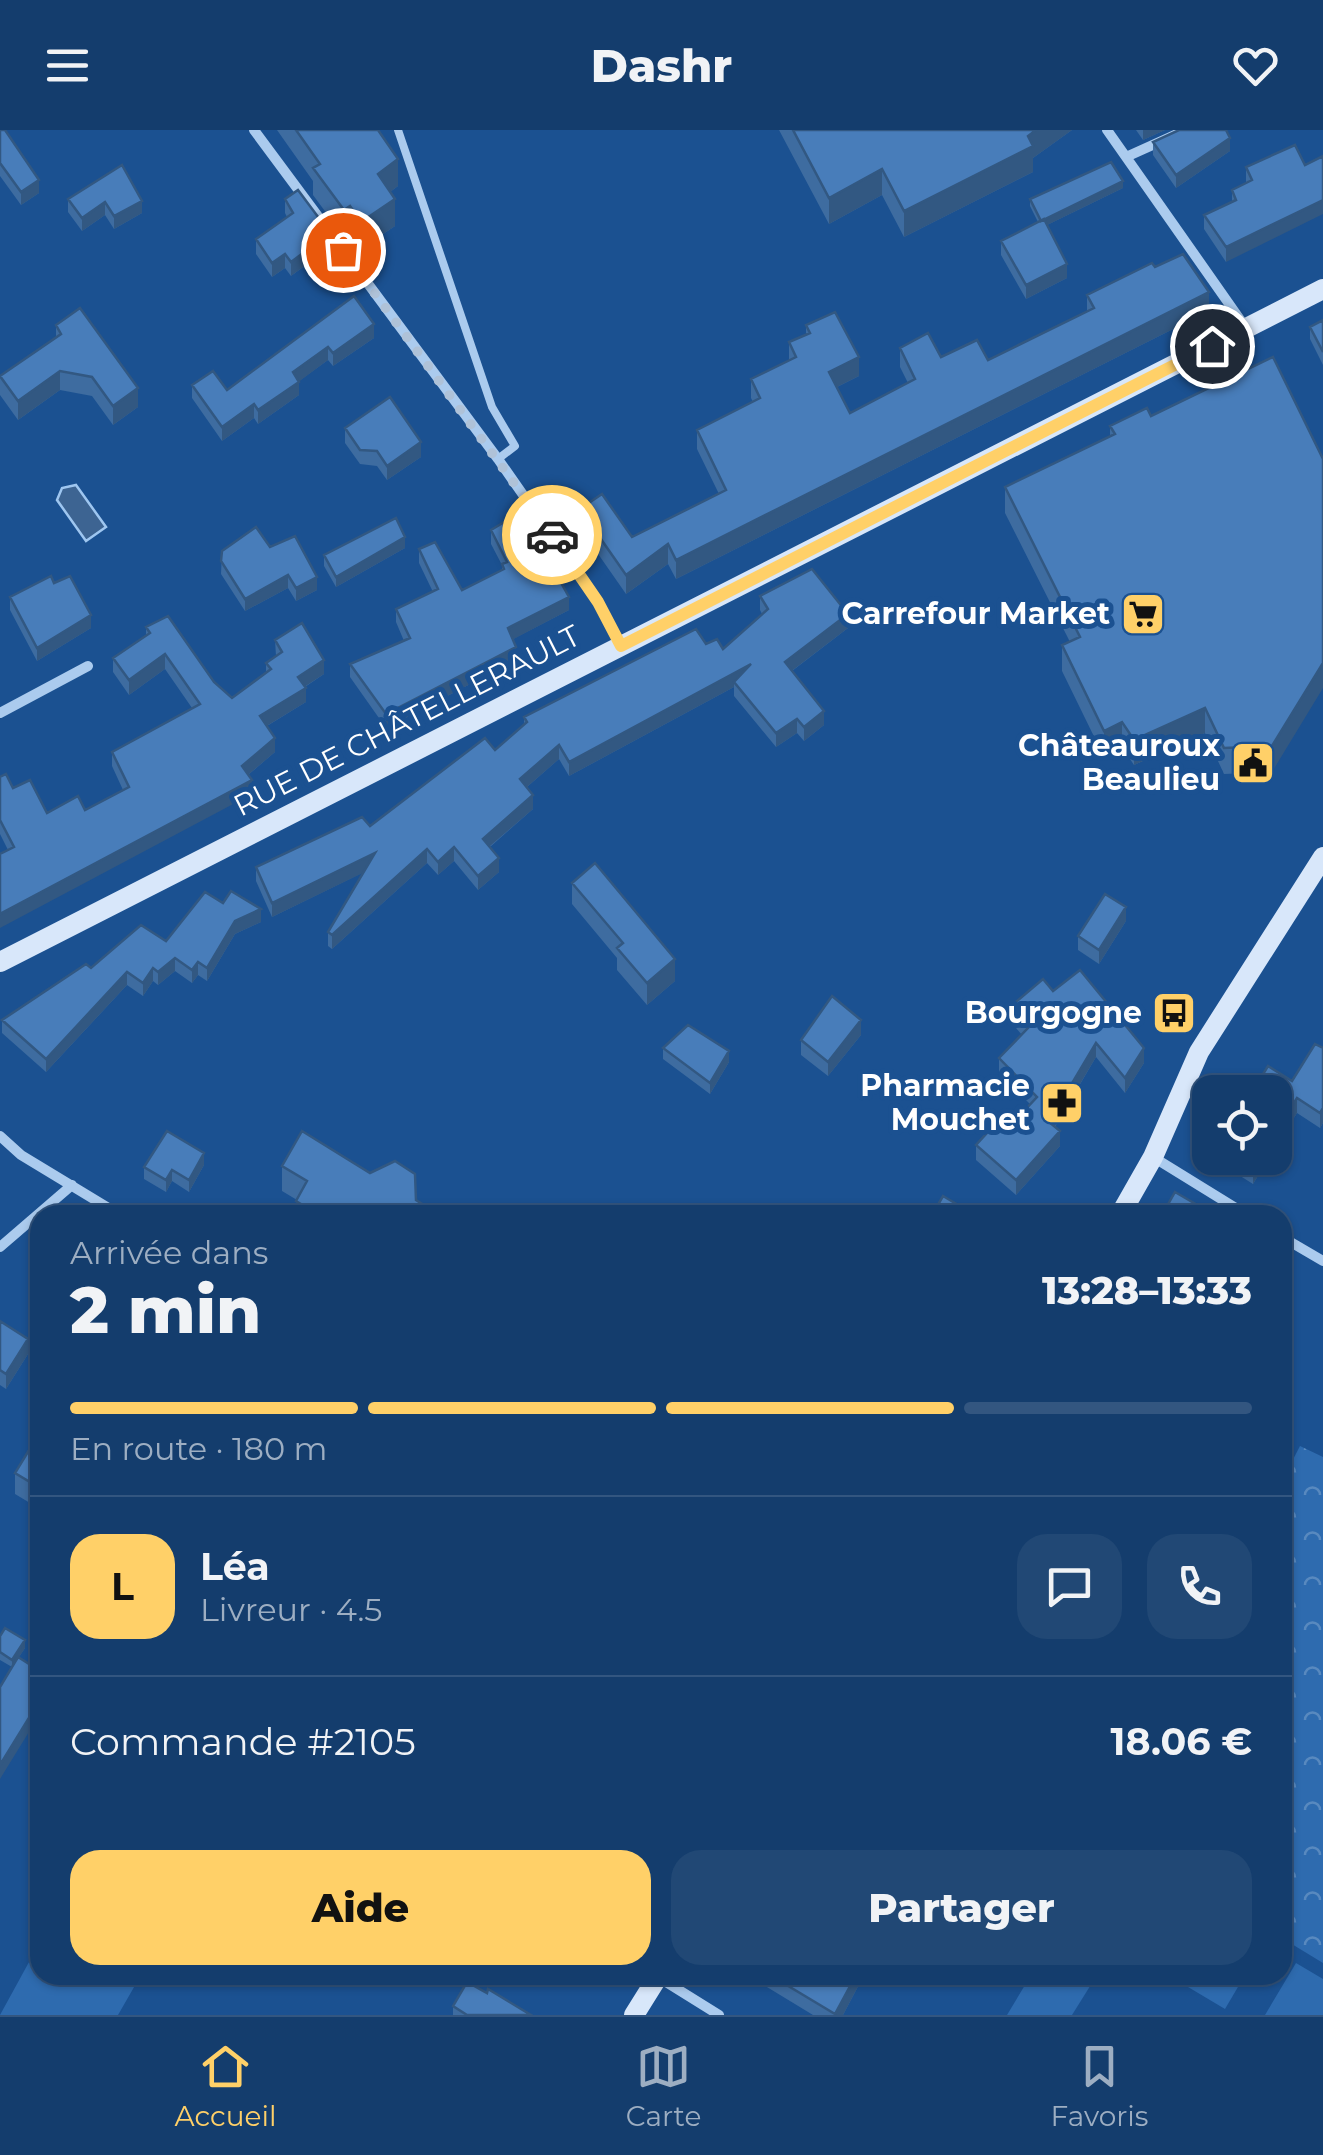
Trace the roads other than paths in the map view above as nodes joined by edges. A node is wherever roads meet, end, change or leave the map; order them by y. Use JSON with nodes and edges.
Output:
{"nodes":[{"id":1,"x":254,"y":130,"type":"edge"},
{"id":2,"x":398,"y":130,"type":"edge"},
{"id":3,"x":1107,"y":130,"type":"edge"},
{"id":4,"x":1186,"y":130,"type":"edge"},
{"id":5,"x":1126,"y":157,"type":"junction"},
{"id":6,"x":1323,"y":289,"type":"edge"},
{"id":7,"x":1246,"y":328,"type":"junction"},
{"id":8,"x":498,"y":459,"type":"junction"},
{"id":9,"x":621,"y":646,"type":"junction"},
{"id":10,"x":88,"y":666,"type":"dead end"},
{"id":11,"x":0,"y":713,"type":"edge"},
{"id":12,"x":1323,"y":857,"type":"edge"},
{"id":13,"x":2,"y":956,"type":"edge"},
{"id":14,"x":0,"y":1136,"type":"edge"},
{"id":15,"x":1153,"y":1158,"type":"junction"},
{"id":16,"x":72,"y":1185,"type":"junction"},
{"id":17,"x":49,"y":1205,"type":"edge"},
{"id":18,"x":104,"y":1205,"type":"edge"},
{"id":19,"x":1126,"y":1205,"type":"edge"},
{"id":20,"x":1231,"y":1205,"type":"edge"},
{"id":21,"x":30,"y":1221,"type":"edge"},
{"id":22,"x":1292,"y":1242,"type":"edge"},
{"id":23,"x":0,"y":1247,"type":"edge"},
{"id":24,"x":1323,"y":1262,"type":"edge"},
{"id":25,"x":652,"y":1985,"type":"edge"},
{"id":26,"x":672,"y":1985,"type":"edge"},
{"id":27,"x":634,"y":2015,"type":"edge"},
{"id":28,"x":719,"y":2015,"type":"edge"}],
"edges":[{"from":1,"to":8,"type":"street"},
{"from":2,"to":8,"type":"lane"},
{"from":3,"to":5,"type":"street"},
{"from":4,"to":5,"type":"street"},
{"from":5,"to":7,"type":"street"},
{"from":6,"to":7,"type":"main road","name":"RUE DE CHÂTELLERAULT"},
{"from":7,"to":9,"type":"main road","name":"RUE DE CHÂTELLERAULT"},
{"from":8,"to":9,"type":"street"},
{"from":9,"to":13,"type":"main road","name":"RUE DE CHÂTELLERAULT"},
{"from":10,"to":11,"type":"street"},
{"from":12,"to":15,"type":"main road"},
{"from":14,"to":16,"type":"street"},
{"from":15,"to":19,"type":"main road"},
{"from":15,"to":20,"type":"street"},
{"from":16,"to":17,"type":"street"},
{"from":16,"to":18,"type":"street"},
{"from":21,"to":23,"type":"street"},
{"from":22,"to":24,"type":"street"},
{"from":25,"to":27,"type":"main road"},
{"from":26,"to":28,"type":"street"}]}
